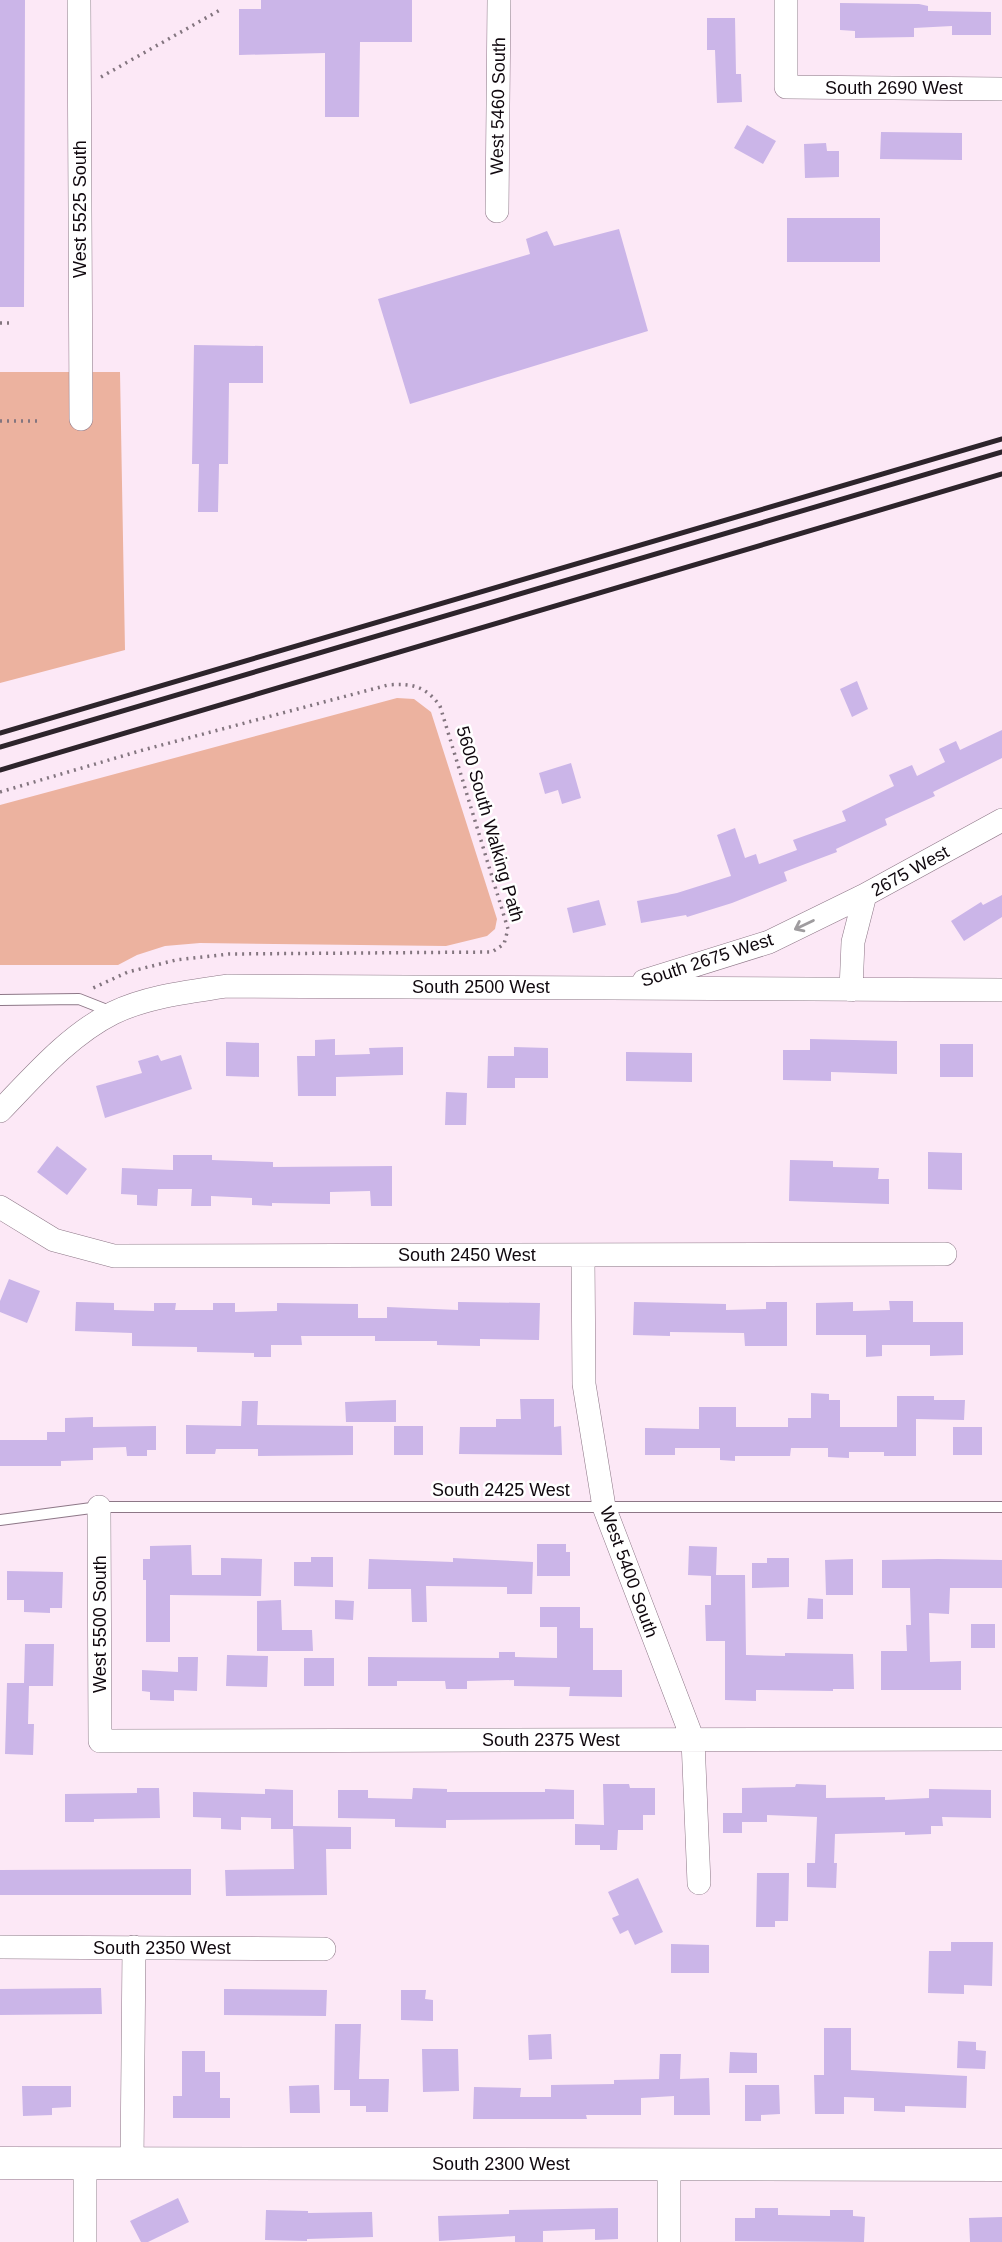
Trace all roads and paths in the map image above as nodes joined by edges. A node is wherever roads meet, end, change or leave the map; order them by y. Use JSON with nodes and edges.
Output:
{"nodes":[{"id":1,"x":79,"y":0,"type":"edge"},
{"id":2,"x":499,"y":0,"type":"edge"},
{"id":3,"x":786,"y":0,"type":"edge"},
{"id":4,"x":220,"y":10,"type":"dead end"},
{"id":5,"x":101,"y":77,"type":"dead end"},
{"id":6,"x":1002,"y":89,"type":"edge"},
{"id":7,"x":497,"y":211,"type":"dead end"},
{"id":8,"x":0,"y":323,"type":"edge"},
{"id":9,"x":13,"y":323,"type":"dead end"},
{"id":10,"x":81,"y":419,"type":"dead end"},
{"id":11,"x":0,"y":421,"type":"edge"},
{"id":12,"x":40,"y":421,"type":"dead end"},
{"id":13,"x":0,"y":792,"type":"edge"},
{"id":14,"x":1002,"y":820,"type":"edge"},
{"id":15,"x":865,"y":895,"type":"junction"},
{"id":16,"x":624,"y":987,"type":"junction"},
{"id":17,"x":91,"y":989,"type":"dead end"},
{"id":18,"x":851,"y":990,"type":"junction"},
{"id":19,"x":1002,"y":990,"type":"edge"},
{"id":20,"x":0,"y":1000,"type":"edge"},
{"id":21,"x":115,"y":1013,"type":"junction"},
{"id":22,"x":0,"y":1111,"type":"edge"},
{"id":23,"x":0,"y":1207,"type":"edge"},
{"id":24,"x":945,"y":1254,"type":"dead end"},
{"id":25,"x":583,"y":1255,"type":"junction"},
{"id":26,"x":99,"y":1507,"type":"junction"},
{"id":27,"x":604,"y":1507,"type":"junction"},
{"id":28,"x":1002,"y":1507,"type":"edge"},
{"id":29,"x":0,"y":1520,"type":"edge"},
{"id":30,"x":693,"y":1740,"type":"junction"},
{"id":31,"x":1002,"y":1740,"type":"edge"},
{"id":32,"x":100,"y":1741,"type":"joint"},
{"id":33,"x":699,"y":1884,"type":"dead end"},
{"id":34,"x":0,"y":1947,"type":"edge"},
{"id":35,"x":134,"y":1947,"type":"junction"},
{"id":36,"x":324,"y":1949,"type":"dead end"},
{"id":37,"x":0,"y":2163,"type":"edge"},
{"id":38,"x":85,"y":2163,"type":"junction"},
{"id":39,"x":132,"y":2163,"type":"junction"},
{"id":40,"x":669,"y":2164,"type":"junction"},
{"id":41,"x":1002,"y":2165,"type":"edge"},
{"id":42,"x":85,"y":2242,"type":"edge"},
{"id":43,"x":669,"y":2242,"type":"edge"}],
"edges":[{"from":1,"to":10,"type":"street","name":"West 5525 South"},
{"from":2,"to":7,"type":"street","name":"West 5460 South"},
{"from":3,"to":6,"type":"street","name":"South 2690 West"},
{"from":4,"to":5,"type":"path"},
{"from":8,"to":9,"type":"path"},
{"from":11,"to":12,"type":"path"},
{"from":13,"to":17,"type":"path","name":"5600 South Walking Path"},
{"from":14,"to":15,"type":"street","name":"2675 West"},
{"from":15,"to":16,"type":"street","name":"South 2675 West","one_way":true},
{"from":15,"to":18,"type":"street","name":"2675 West"},
{"from":16,"to":18,"type":"street","name":"South 2500 West"},
{"from":16,"to":21,"type":"street","name":"South 2500 West"},
{"from":18,"to":19,"type":"street","name":"South 2500 West"},
{"from":20,"to":21,"type":"lane"},
{"from":21,"to":22,"type":"street","name":"South 2500 West"},
{"from":23,"to":25,"type":"street","name":"South 2450 West"},
{"from":24,"to":25,"type":"street","name":"South 2450 West"},
{"from":25,"to":27,"type":"street","name":"West 5400 South"},
{"from":26,"to":27,"type":"lane","name":"South 2425 West"},
{"from":26,"to":29,"type":"lane","name":"South 2425 West"},
{"from":26,"to":32,"type":"street","name":"West 5500 South"},
{"from":27,"to":28,"type":"lane","name":"South 2425 West"},
{"from":27,"to":30,"type":"street","name":"West 5400 South"},
{"from":30,"to":31,"type":"street","name":"South 2375 West"},
{"from":30,"to":32,"type":"street","name":"South 2375 West"},
{"from":30,"to":33,"type":"street","name":"West 5400 South"},
{"from":34,"to":35,"type":"street","name":"South 2350 West"},
{"from":35,"to":36,"type":"street","name":"South 2350 West"},
{"from":35,"to":39,"type":"street"},
{"from":37,"to":38,"type":"street","name":"South 2300 West"},
{"from":38,"to":39,"type":"street","name":"South 2300 West"},
{"from":38,"to":42,"type":"street"},
{"from":39,"to":40,"type":"street","name":"South 2300 West"},
{"from":40,"to":41,"type":"street","name":"South 2300 West"},
{"from":40,"to":43,"type":"street"}]}
